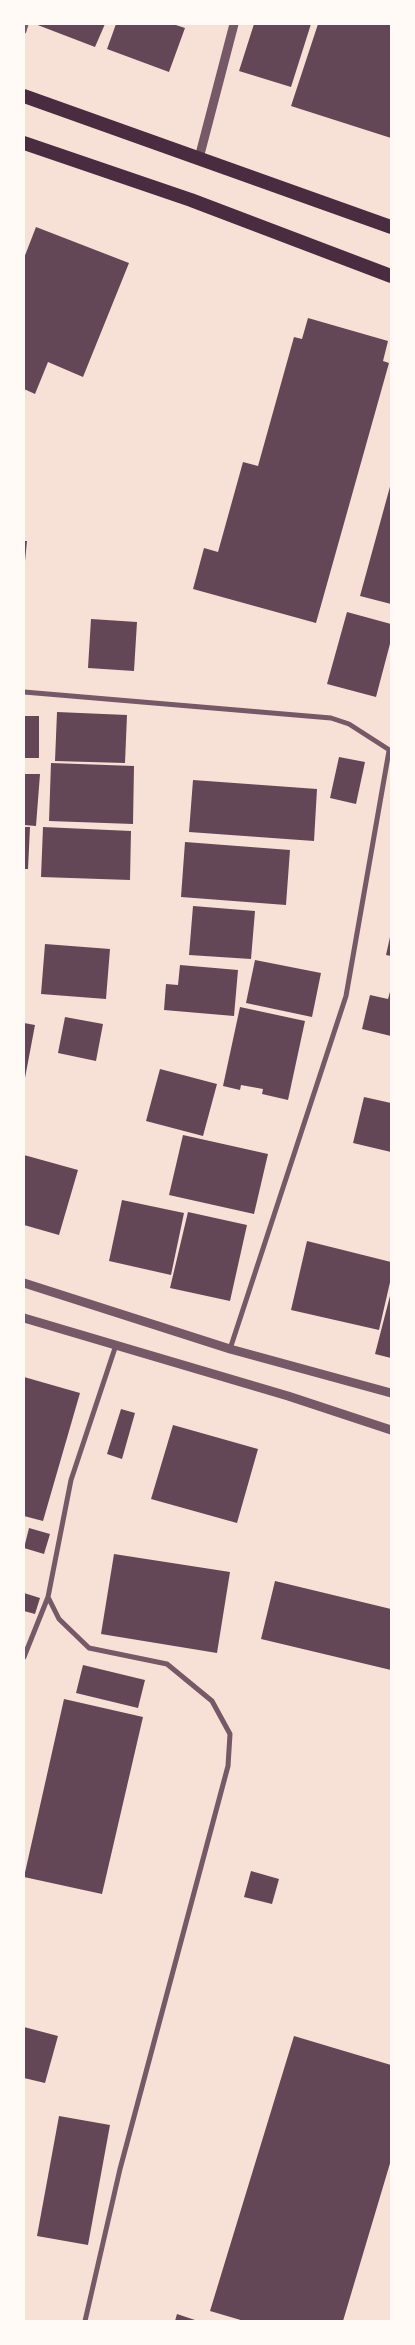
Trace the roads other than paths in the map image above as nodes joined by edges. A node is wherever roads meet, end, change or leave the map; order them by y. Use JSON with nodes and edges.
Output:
{"nodes":[{"id":1,"x":26,"y":24,"type":"edge"},
{"id":2,"x":234,"y":24,"type":"edge"},
{"id":3,"x":24,"y":31,"type":"edge"},
{"id":4,"x":24,"y":96,"type":"edge"},
{"id":5,"x":24,"y":143,"type":"edge"},
{"id":6,"x":199,"y":158,"type":"junction"},
{"id":7,"x":391,"y":227,"type":"edge"},
{"id":8,"x":391,"y":276,"type":"edge"},
{"id":9,"x":24,"y":692,"type":"edge"},
{"id":10,"x":390,"y":751,"type":"edge"},
{"id":11,"x":24,"y":1283,"type":"edge"},
{"id":12,"x":24,"y":1318,"type":"edge"},
{"id":13,"x":116,"y":1345,"type":"junction"},
{"id":14,"x":230,"y":1349,"type":"junction"},
{"id":15,"x":391,"y":1393,"type":"edge"},
{"id":16,"x":391,"y":1430,"type":"edge"},
{"id":17,"x":48,"y":1597,"type":"junction"},
{"id":18,"x":24,"y":1657,"type":"edge"},
{"id":19,"x":85,"y":2321,"type":"edge"}],
"edges":[{"from":1,"to":3,"type":"street"},
{"from":2,"to":6,"type":"street"},
{"from":4,"to":6,"type":"highway"},
{"from":5,"to":8,"type":"highway"},
{"from":6,"to":7,"type":"highway"},
{"from":9,"to":10,"type":"street"},
{"from":10,"to":14,"type":"street"},
{"from":11,"to":14,"type":"street"},
{"from":12,"to":13,"type":"street"},
{"from":13,"to":16,"type":"street"},
{"from":13,"to":17,"type":"street"},
{"from":14,"to":15,"type":"street"},
{"from":17,"to":18,"type":"street"},
{"from":17,"to":19,"type":"street"}]}
